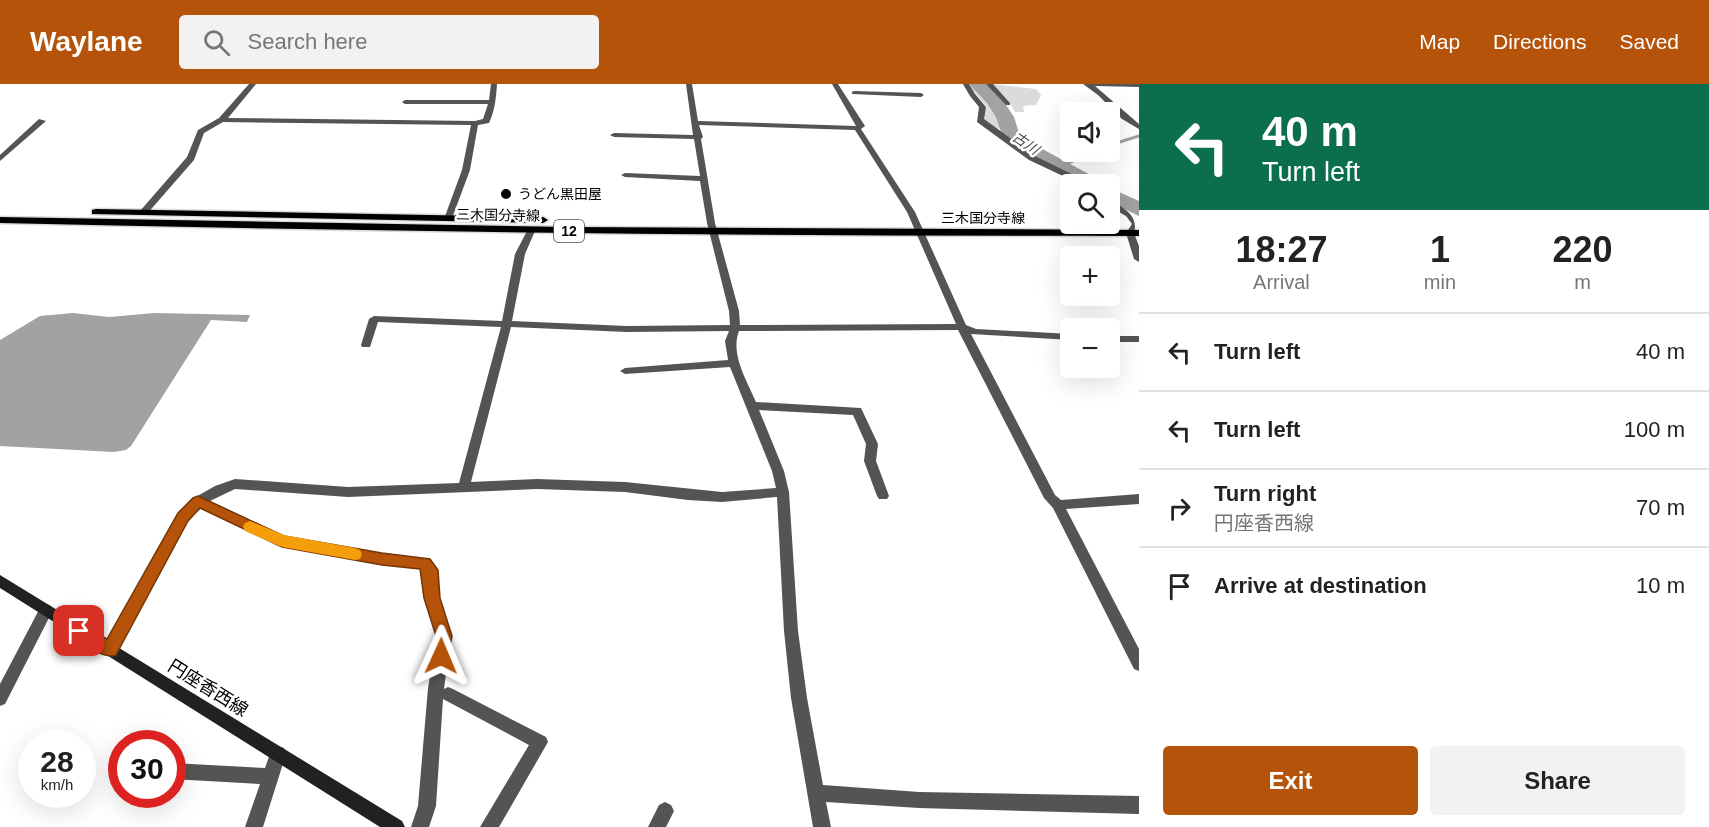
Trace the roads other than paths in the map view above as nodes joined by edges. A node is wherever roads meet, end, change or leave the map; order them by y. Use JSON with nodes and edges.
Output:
{"nodes":[{"id":1,"x":253,"y":84,"type":"edge"},
{"id":2,"x":494,"y":84,"type":"edge"},
{"id":3,"x":689,"y":84,"type":"edge"},
{"id":4,"x":835,"y":84,"type":"edge"},
{"id":5,"x":862,"y":84,"type":"edge"},
{"id":6,"x":966,"y":84,"type":"edge"},
{"id":7,"x":988,"y":84,"type":"edge"},
{"id":8,"x":1084,"y":84,"type":"edge"},
{"id":9,"x":1139,"y":85,"type":"edge"},
{"id":10,"x":854,"y":93,"type":"dead end"},
{"id":11,"x":870,"y":94,"type":"junction"},
{"id":12,"x":921,"y":95,"type":"dead end"},
{"id":13,"x":405,"y":102,"type":"dead end"},
{"id":14,"x":493,"y":102,"type":"junction"},
{"id":15,"x":1008,"y":104,"type":"dead end"},
{"id":16,"x":222,"y":120,"type":"junction"},
{"id":17,"x":42,"y":121,"type":"dead end"},
{"id":18,"x":475,"y":123,"type":"junction"},
{"id":19,"x":696,"y":123,"type":"junction"},
{"id":20,"x":1139,"y":126,"type":"edge"},
{"id":21,"x":856,"y":128,"type":"junction"},
{"id":22,"x":614,"y":135,"type":"dead end"},
{"id":23,"x":699,"y":137,"type":"junction"},
{"id":24,"x":0,"y":159,"type":"edge"},
{"id":25,"x":1065,"y":174,"type":"edge"},
{"id":26,"x":625,"y":175,"type":"dead end"},
{"id":27,"x":703,"y":179,"type":"junction"},
{"id":28,"x":1120,"y":209,"type":"edge"},
{"id":29,"x":0,"y":210,"type":"edge"},
{"id":30,"x":144,"y":213,"type":"junction"},
{"id":31,"x":448,"y":219,"type":"junction"},
{"id":32,"x":0,"y":220,"type":"edge"},
{"id":33,"x":712,"y":227,"type":"junction"},
{"id":34,"x":918,"y":228,"type":"junction"},
{"id":35,"x":1136,"y":228,"type":"edge"},
{"id":36,"x":531,"y":231,"type":"junction"},
{"id":37,"x":1139,"y":259,"type":"edge"},
{"id":38,"x":507,"y":323,"type":"junction"},
{"id":39,"x":962,"y":327,"type":"junction"},
{"id":40,"x":735,"y":329,"type":"junction"},
{"id":41,"x":1060,"y":336,"type":"edge"},
{"id":42,"x":1120,"y":339,"type":"edge"},
{"id":43,"x":1139,"y":339,"type":"edge"},
{"id":44,"x":366,"y":345,"type":"dead end"},
{"id":45,"x":735,"y":363,"type":"junction"},
{"id":46,"x":625,"y":371,"type":"dead end"},
{"id":47,"x":752,"y":406,"type":"junction"},
{"id":48,"x":464,"y":486,"type":"junction"},
{"id":49,"x":783,"y":492,"type":"junction"},
{"id":50,"x":883,"y":496,"type":"dead end"},
{"id":51,"x":1139,"y":499,"type":"edge"},
{"id":52,"x":198,"y":501,"type":"junction"},
{"id":53,"x":1058,"y":505,"type":"junction"},
{"id":54,"x":0,"y":581,"type":"edge"},
{"id":55,"x":46,"y":610,"type":"junction"},
{"id":56,"x":110,"y":650,"type":"junction"},
{"id":57,"x":1139,"y":664,"type":"edge"},
{"id":58,"x":448,"y":694,"type":"dead end"},
{"id":59,"x":0,"y":699,"type":"edge"},
{"id":60,"x":278,"y":754,"type":"junction"},
{"id":61,"x":186,"y":772,"type":"edge"},
{"id":62,"x":271,"y":776,"type":"junction"},
{"id":63,"x":814,"y":794,"type":"junction"},
{"id":64,"x":1139,"y":805,"type":"edge"},
{"id":65,"x":254,"y":827,"type":"edge"},
{"id":66,"x":396,"y":827,"type":"edge"},
{"id":67,"x":420,"y":827,"type":"edge"},
{"id":68,"x":489,"y":827,"type":"edge"},
{"id":69,"x":822,"y":827,"type":"edge"}],
"edges":[{"from":1,"to":16,"type":"street"},
{"from":2,"to":14,"type":"street"},
{"from":3,"to":19,"type":"street"},
{"from":4,"to":21,"type":"street"},
{"from":5,"to":11,"type":"street"},
{"from":6,"to":25,"type":"street"},
{"from":7,"to":15,"type":"street"},
{"from":8,"to":9,"type":"street"},
{"from":8,"to":20,"type":"street"},
{"from":10,"to":11,"type":"street"},
{"from":11,"to":12,"type":"street"},
{"from":13,"to":14,"type":"street"},
{"from":14,"to":18,"type":"street"},
{"from":16,"to":18,"type":"street"},
{"from":16,"to":30,"type":"street"},
{"from":17,"to":24,"type":"street"},
{"from":18,"to":31,"type":"street"},
{"from":19,"to":21,"type":"street"},
{"from":19,"to":23,"type":"street"},
{"from":21,"to":34,"type":"street"},
{"from":22,"to":23,"type":"street"},
{"from":23,"to":27,"type":"street"},
{"from":26,"to":27,"type":"street"},
{"from":27,"to":33,"type":"street"},
{"from":28,"to":35,"type":"street"},
{"from":29,"to":30,"type":"main road","name":"三木国分寺線","number":"12"},
{"from":30,"to":31,"type":"main road","name":"三木国分寺線","number":"12"},
{"from":31,"to":33,"type":"main road","name":"三木国分寺線","number":"12"},
{"from":32,"to":36,"type":"main road","name":"三木国分寺線","number":"12"},
{"from":33,"to":34,"type":"main road","name":"三木国分寺線","number":"12"},
{"from":33,"to":36,"type":"main road","name":"三木国分寺線","number":"12"},
{"from":33,"to":40,"type":"street"},
{"from":34,"to":35,"type":"main road","name":"三木国分寺線","number":"12"},
{"from":34,"to":39,"type":"street"},
{"from":35,"to":37,"type":"street"},
{"from":36,"to":38,"type":"street"},
{"from":38,"to":40,"type":"street"},
{"from":38,"to":44,"type":"street"},
{"from":38,"to":48,"type":"street"},
{"from":39,"to":40,"type":"street"},
{"from":39,"to":41,"type":"street"},
{"from":39,"to":53,"type":"street"},
{"from":40,"to":45,"type":"street"},
{"from":42,"to":43,"type":"street"},
{"from":45,"to":46,"type":"street"},
{"from":45,"to":47,"type":"street"},
{"from":47,"to":49,"type":"street"},
{"from":47,"to":50,"type":"street"},
{"from":48,"to":49,"type":"street"},
{"from":48,"to":52,"type":"street"},
{"from":49,"to":63,"type":"street"},
{"from":51,"to":53,"type":"street"},
{"from":52,"to":56,"type":"street"},
{"from":52,"to":67,"type":"street"},
{"from":53,"to":57,"type":"street"},
{"from":54,"to":55,"type":"main road","name":"円座香西線"},
{"from":55,"to":56,"type":"main road","name":"円座香西線"},
{"from":55,"to":59,"type":"street"},
{"from":56,"to":60,"type":"main road","name":"円座香西線"},
{"from":58,"to":68,"type":"street"},
{"from":60,"to":62,"type":"street"},
{"from":60,"to":66,"type":"main road","name":"円座香西線"},
{"from":61,"to":62,"type":"street"},
{"from":62,"to":65,"type":"street"},
{"from":63,"to":64,"type":"street"},
{"from":63,"to":69,"type":"street"}]}
